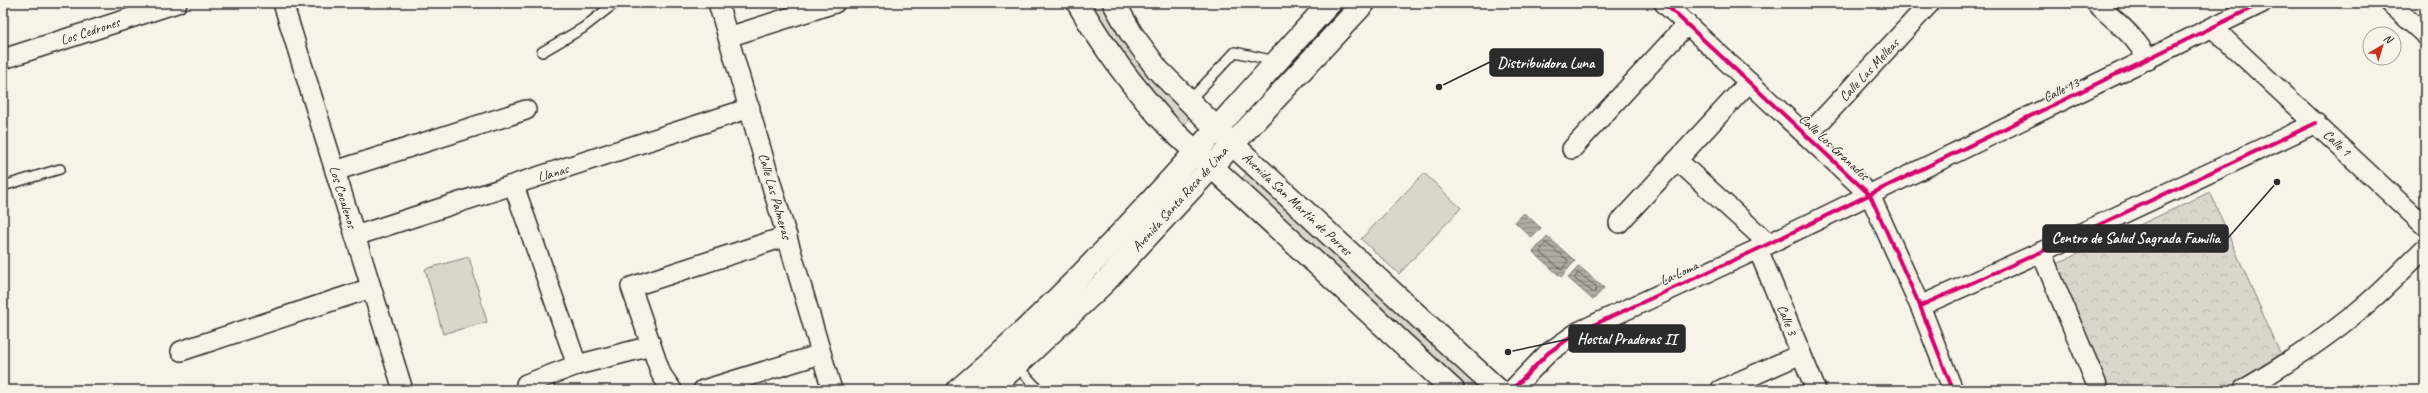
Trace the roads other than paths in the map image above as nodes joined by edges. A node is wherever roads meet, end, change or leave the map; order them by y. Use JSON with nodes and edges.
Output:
{"nodes":[{"id":1,"x":177,"y":3,"type":"edge"},
{"id":2,"x":283,"y":3,"type":"edge"},
{"id":3,"x":615,"y":3,"type":"edge"},
{"id":4,"x":718,"y":3,"type":"edge"},
{"id":5,"x":835,"y":3,"type":"edge"},
{"id":6,"x":1078,"y":3,"type":"edge"},
{"id":7,"x":1114,"y":3,"type":"edge"},
{"id":8,"x":1330,"y":3,"type":"edge"},
{"id":9,"x":1364,"y":3,"type":"edge"},
{"id":10,"x":1664,"y":3,"type":"edge"},
{"id":11,"x":1930,"y":3,"type":"edge"},
{"id":12,"x":2096,"y":3,"type":"edge"},
{"id":13,"x":2262,"y":3,"type":"edge"},
{"id":14,"x":2390,"y":3,"type":"edge"},
{"id":15,"x":1687,"y":24,"type":"junction"},
{"id":16,"x":2213,"y":28,"type":"junction"},
{"id":17,"x":2425,"y":35,"type":"edge"},
{"id":18,"x":728,"y":37,"type":"junction"},
{"id":19,"x":542,"y":52,"type":"dead end"},
{"id":20,"x":3,"y":59,"type":"edge"},
{"id":21,"x":2148,"y":60,"type":"junction"},
{"id":22,"x":1276,"y":62,"type":"junction"},
{"id":23,"x":1749,"y":82,"type":"junction"},
{"id":24,"x":1189,"y":101,"type":"junction"},
{"id":25,"x":750,"y":108,"type":"junction"},
{"id":26,"x":526,"y":110,"type":"dead end"},
{"id":27,"x":2316,"y":123,"type":"junction"},
{"id":28,"x":1216,"y":128,"type":"junction"},
{"id":29,"x":1807,"y":136,"type":"junction"},
{"id":30,"x":1231,"y":143,"type":"junction"},
{"id":31,"x":1572,"y":148,"type":"dead end"},
{"id":32,"x":1203,"y":158,"type":"junction"},
{"id":33,"x":1677,"y":160,"type":"junction"},
{"id":34,"x":60,"y":169,"type":"dead end"},
{"id":35,"x":335,"y":171,"type":"junction"},
{"id":36,"x":3,"y":186,"type":"edge"},
{"id":37,"x":514,"y":186,"type":"junction"},
{"id":38,"x":1870,"y":195,"type":"junction"},
{"id":39,"x":1619,"y":223,"type":"dead end"},
{"id":40,"x":2425,"y":226,"type":"edge"},
{"id":41,"x":355,"y":236,"type":"junction"},
{"id":42,"x":787,"y":236,"type":"junction"},
{"id":43,"x":1763,"y":247,"type":"junction"},
{"id":44,"x":2425,"y":248,"type":"edge"},
{"id":45,"x":2041,"y":252,"type":"junction"},
{"id":46,"x":371,"y":288,"type":"junction"},
{"id":47,"x":1920,"y":306,"type":"junction"},
{"id":48,"x":651,"y":346,"type":"junction"},
{"id":49,"x":181,"y":350,"type":"dead end"},
{"id":50,"x":821,"y":354,"type":"junction"},
{"id":51,"x":1801,"y":354,"type":"junction"},
{"id":52,"x":577,"y":365,"type":"junction"},
{"id":53,"x":1016,"y":365,"type":"junction"},
{"id":54,"x":526,"y":384,"type":"dead end"},
{"id":55,"x":403,"y":390,"type":"edge"},
{"id":56,"x":672,"y":390,"type":"edge"},
{"id":57,"x":703,"y":390,"type":"edge"},
{"id":58,"x":832,"y":390,"type":"edge"},
{"id":59,"x":958,"y":390,"type":"edge"},
{"id":60,"x":990,"y":390,"type":"edge"},
{"id":61,"x":1039,"y":390,"type":"edge"},
{"id":62,"x":1453,"y":390,"type":"edge"},
{"id":63,"x":1498,"y":390,"type":"edge"},
{"id":64,"x":1512,"y":390,"type":"edge"},
{"id":65,"x":1720,"y":390,"type":"edge"},
{"id":66,"x":1816,"y":390,"type":"edge"},
{"id":67,"x":1953,"y":390,"type":"edge"},
{"id":68,"x":2099,"y":390,"type":"edge"},
{"id":69,"x":2243,"y":390,"type":"edge"}],
"edges":[{"from":1,"to":20,"type":"street","name":"Los Cedrones"},
{"from":2,"to":35,"type":"street","name":"Los Cocalenos"},
{"from":3,"to":19,"type":"lane"},
{"from":4,"to":18,"type":"street","name":"Calle Las Palmeras"},
{"from":5,"to":18,"type":"street"},
{"from":6,"to":32,"type":"main road"},
{"from":7,"to":24,"type":"main road","name":"Avenida San Martín de Porres"},
{"from":8,"to":22,"type":"main road","name":"Avenida Santa Rosa de Lima"},
{"from":9,"to":30,"type":"main road","name":"Avenida Santa Rosa de Lima"},
{"from":10,"to":15,"type":"street","name":"Calle Los Granados"},
{"from":11,"to":29,"type":"street","name":"Calle Las Melleas"},
{"from":12,"to":21,"type":"street"},
{"from":13,"to":16,"type":"street","name":"Calle 13"},
{"from":14,"to":17,"type":"street"},
{"from":15,"to":23,"type":"street","name":"Calle Los Granados"},
{"from":15,"to":31,"type":"street"},
{"from":16,"to":21,"type":"street","name":"Calle 13"},
{"from":16,"to":27,"type":"street","name":"Calle 1"},
{"from":18,"to":25,"type":"street","name":"Calle Las Palmeras"},
{"from":21,"to":38,"type":"street","name":"Calle 13"},
{"from":22,"to":24,"type":"lane"},
{"from":22,"to":28,"type":"main road","name":"Avenida Santa Rosa de Lima"},
{"from":23,"to":29,"type":"street","name":"Calle Los Granados"},
{"from":23,"to":33,"type":"street"},
{"from":24,"to":28,"type":"main road","name":"Avenida San Martín de Porres"},
{"from":25,"to":37,"type":"street","name":"Llanas"},
{"from":25,"to":42,"type":"street","name":"Calle Las Palmeras"},
{"from":26,"to":35,"type":"street"},
{"from":27,"to":40,"type":"street","name":"Calle 1"},
{"from":27,"to":45,"type":"street"},
{"from":28,"to":30,"type":"main road","name":"Avenida San Martín de Porres"},
{"from":28,"to":32,"type":"main road","name":"Avenida Santa Rosa de Lima"},
{"from":29,"to":38,"type":"street","name":"Calle Los Granados"},
{"from":30,"to":32,"type":"main road","name":"Avenida Santa Rosa de Lima"},
{"from":30,"to":63,"type":"main road","name":"Avenida San Martín de Porres"},
{"from":32,"to":53,"type":"main road","name":"Avenida Santa Rosa de Lima"},
{"from":32,"to":59,"type":"main road","name":"Avenida Santa Rosa de Lima"},
{"from":32,"to":62,"type":"main road"},
{"from":33,"to":39,"type":"street"},
{"from":33,"to":43,"type":"street"},
{"from":34,"to":36,"type":"lane"},
{"from":35,"to":41,"type":"street","name":"Los Cocalenos"},
{"from":37,"to":41,"type":"street","name":"Llanas"},
{"from":37,"to":52,"type":"street"},
{"from":38,"to":43,"type":"street","name":"La Loma"},
{"from":38,"to":47,"type":"street","name":"Calle Los Granados"},
{"from":41,"to":46,"type":"street","name":"Los Cocalenos"},
{"from":42,"to":48,"type":"street"},
{"from":42,"to":50,"type":"street","name":"Calle Las Palmeras"},
{"from":43,"to":51,"type":"street","name":"Calle 3"},
{"from":43,"to":64,"type":"street","name":"La Loma"},
{"from":44,"to":69,"type":"street"},
{"from":45,"to":47,"type":"street"},
{"from":45,"to":68,"type":"street"},
{"from":46,"to":49,"type":"street"},
{"from":46,"to":55,"type":"street","name":"Los Cocalenos"},
{"from":47,"to":67,"type":"street","name":"Calle Los Granados"},
{"from":48,"to":52,"type":"street"},
{"from":48,"to":56,"type":"street"},
{"from":50,"to":57,"type":"street"},
{"from":50,"to":58,"type":"street","name":"Calle Las Palmeras"},
{"from":51,"to":65,"type":"street"},
{"from":51,"to":66,"type":"street","name":"Calle 3"},
{"from":52,"to":54,"type":"street"},
{"from":53,"to":60,"type":"main road","name":"Avenida Santa Rosa de Lima"},
{"from":53,"to":61,"type":"lane"}]}
